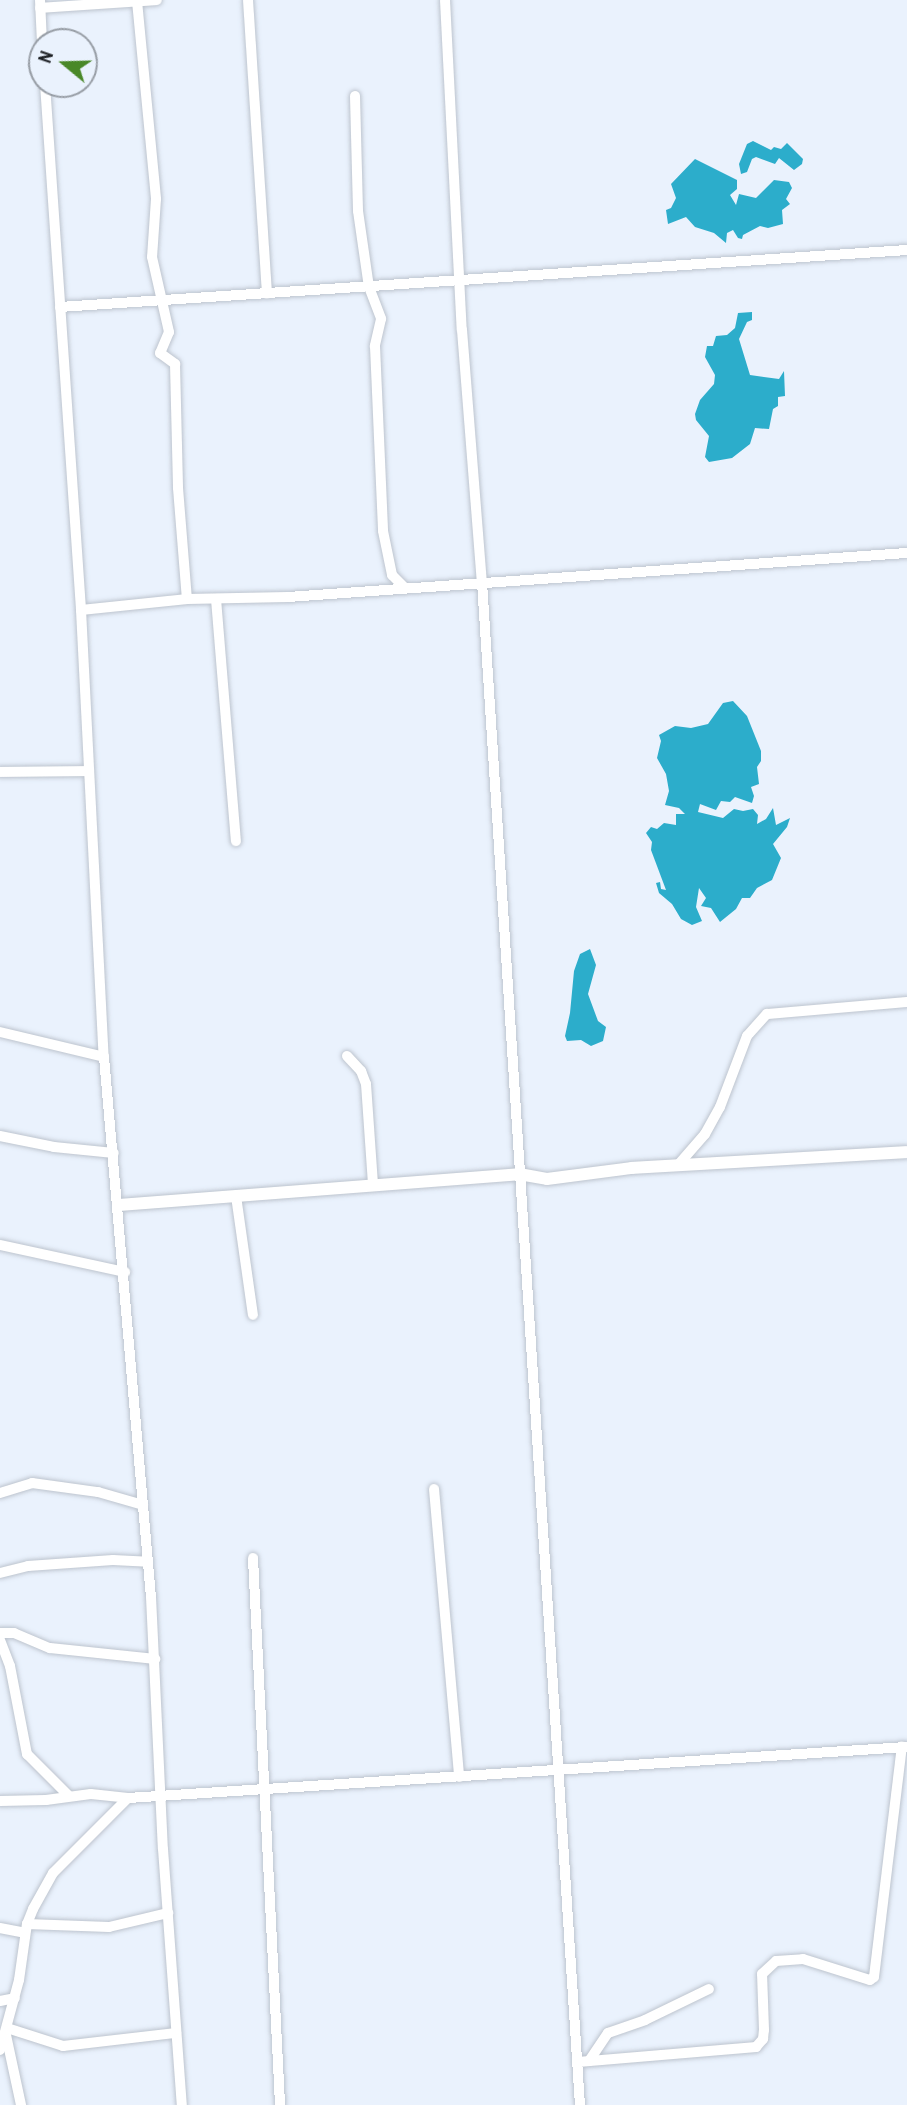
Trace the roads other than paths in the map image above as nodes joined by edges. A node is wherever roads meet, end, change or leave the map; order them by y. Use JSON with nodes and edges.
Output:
{"nodes":[{"id":1,"x":157,"y":0,"type":"edge"},
{"id":2,"x":248,"y":0,"type":"edge"},
{"id":3,"x":445,"y":0,"type":"edge"},
{"id":4,"x":137,"y":1,"type":"edge"},
{"id":5,"x":40,"y":4,"type":"edge"},
{"id":6,"x":41,"y":28,"type":"edge"},
{"id":7,"x":355,"y":96,"type":"dead end"},
{"id":8,"x":46,"y":98,"type":"edge"},
{"id":9,"x":907,"y":250,"type":"edge"},
{"id":10,"x":459,"y":281,"type":"junction"},
{"id":11,"x":369,"y":287,"type":"junction"},
{"id":12,"x":267,"y":293,"type":"junction"},
{"id":13,"x":162,"y":300,"type":"junction"},
{"id":14,"x":60,"y":307,"type":"junction"},
{"id":15,"x":907,"y":553,"type":"edge"},
{"id":16,"x":480,"y":569,"type":"junction"},
{"id":17,"x":482,"y":582,"type":"junction"},
{"id":18,"x":465,"y":584,"type":"junction"},
{"id":19,"x":405,"y":588,"type":"junction"},
{"id":20,"x":216,"y":599,"type":"junction"},
{"id":21,"x":187,"y":600,"type":"junction"},
{"id":22,"x":81,"y":610,"type":"junction"},
{"id":23,"x":89,"y":771,"type":"junction"},
{"id":24,"x":0,"y":772,"type":"edge"},
{"id":25,"x":236,"y":841,"type":"dead end"},
{"id":26,"x":907,"y":1002,"type":"edge"},
{"id":27,"x":0,"y":1032,"type":"edge"},
{"id":28,"x":347,"y":1056,"type":"dead end"},
{"id":29,"x":104,"y":1057,"type":"junction"},
{"id":30,"x":0,"y":1136,"type":"edge"},
{"id":31,"x":907,"y":1152,"type":"edge"},
{"id":32,"x":114,"y":1153,"type":"junction"},
{"id":33,"x":678,"y":1165,"type":"junction"},
{"id":34,"x":519,"y":1174,"type":"junction"},
{"id":35,"x":373,"y":1184,"type":"junction"},
{"id":36,"x":236,"y":1196,"type":"junction"},
{"id":37,"x":120,"y":1205,"type":"junction"},
{"id":38,"x":0,"y":1245,"type":"edge"},
{"id":39,"x":125,"y":1272,"type":"junction"},
{"id":40,"x":253,"y":1315,"type":"dead end"},
{"id":41,"x":434,"y":1489,"type":"dead end"},
{"id":42,"x":0,"y":1493,"type":"edge"},
{"id":43,"x":143,"y":1505,"type":"junction"},
{"id":44,"x":253,"y":1558,"type":"dead end"},
{"id":45,"x":148,"y":1562,"type":"junction"},
{"id":46,"x":0,"y":1573,"type":"edge"},
{"id":47,"x":0,"y":1633,"type":"edge"},
{"id":48,"x":0,"y":1640,"type":"edge"},
{"id":49,"x":155,"y":1659,"type":"junction"},
{"id":50,"x":905,"y":1747,"type":"edge"},
{"id":51,"x":559,"y":1771,"type":"junction"},
{"id":52,"x":459,"y":1777,"type":"junction"},
{"id":53,"x":265,"y":1789,"type":"junction"},
{"id":54,"x":69,"y":1796,"type":"junction"},
{"id":55,"x":161,"y":1797,"type":"junction"},
{"id":56,"x":128,"y":1798,"type":"junction"},
{"id":57,"x":0,"y":1801,"type":"edge"},
{"id":58,"x":168,"y":1913,"type":"junction"},
{"id":59,"x":0,"y":1928,"type":"edge"},
{"id":60,"x":26,"y":1929,"type":"junction"},
{"id":61,"x":709,"y":1989,"type":"dead end"},
{"id":62,"x":15,"y":1998,"type":"junction"},
{"id":63,"x":0,"y":2001,"type":"edge"},
{"id":64,"x":7,"y":2031,"type":"junction"},
{"id":65,"x":176,"y":2033,"type":"junction"},
{"id":66,"x":0,"y":2050,"type":"edge"},
{"id":67,"x":589,"y":2061,"type":"junction"},
{"id":68,"x":578,"y":2062,"type":"junction"},
{"id":69,"x":21,"y":2105,"type":"edge"},
{"id":70,"x":182,"y":2105,"type":"edge"},
{"id":71,"x":281,"y":2105,"type":"edge"},
{"id":72,"x":580,"y":2105,"type":"edge"}],
"edges":[{"from":1,"to":4,"type":"street"},
{"from":2,"to":12,"type":"street"},
{"from":3,"to":10,"type":"street"},
{"from":4,"to":5,"type":"street"},
{"from":4,"to":13,"type":"street"},
{"from":5,"to":6,"type":"street"},
{"from":7,"to":11,"type":"street"},
{"from":8,"to":14,"type":"street"},
{"from":9,"to":10,"type":"street"},
{"from":10,"to":11,"type":"street"},
{"from":10,"to":16,"type":"street"},
{"from":11,"to":12,"type":"street"},
{"from":11,"to":19,"type":"street"},
{"from":12,"to":13,"type":"street"},
{"from":13,"to":14,"type":"street"},
{"from":13,"to":21,"type":"street"},
{"from":14,"to":22,"type":"street"},
{"from":15,"to":17,"type":"street"},
{"from":16,"to":17,"type":"street"},
{"from":16,"to":18,"type":"street"},
{"from":17,"to":18,"type":"street"},
{"from":17,"to":34,"type":"street"},
{"from":18,"to":19,"type":"street"},
{"from":19,"to":20,"type":"street"},
{"from":20,"to":21,"type":"street"},
{"from":20,"to":25,"type":"street"},
{"from":21,"to":22,"type":"street"},
{"from":22,"to":23,"type":"street"},
{"from":23,"to":24,"type":"street"},
{"from":23,"to":29,"type":"street"},
{"from":26,"to":33,"type":"street"},
{"from":27,"to":29,"type":"street"},
{"from":28,"to":35,"type":"street"},
{"from":29,"to":32,"type":"street"},
{"from":30,"to":32,"type":"street"},
{"from":31,"to":33,"type":"street"},
{"from":32,"to":37,"type":"street"},
{"from":33,"to":34,"type":"street"},
{"from":34,"to":35,"type":"street"},
{"from":34,"to":51,"type":"street"},
{"from":35,"to":36,"type":"street"},
{"from":36,"to":37,"type":"street"},
{"from":36,"to":40,"type":"street"},
{"from":37,"to":39,"type":"street"},
{"from":38,"to":39,"type":"street"},
{"from":39,"to":43,"type":"street"},
{"from":41,"to":52,"type":"street"},
{"from":42,"to":43,"type":"street"},
{"from":43,"to":45,"type":"street"},
{"from":44,"to":53,"type":"street"},
{"from":45,"to":46,"type":"street"},
{"from":45,"to":49,"type":"street"},
{"from":47,"to":49,"type":"street"},
{"from":48,"to":54,"type":"street"},
{"from":49,"to":55,"type":"street"},
{"from":50,"to":51,"type":"street"},
{"from":50,"to":67,"type":"street"},
{"from":51,"to":52,"type":"street"},
{"from":51,"to":68,"type":"street"},
{"from":52,"to":53,"type":"street"},
{"from":53,"to":55,"type":"street"},
{"from":53,"to":71,"type":"street"},
{"from":54,"to":56,"type":"street"},
{"from":54,"to":57,"type":"street"},
{"from":55,"to":56,"type":"street"},
{"from":55,"to":58,"type":"street"},
{"from":56,"to":60,"type":"street"},
{"from":58,"to":60,"type":"street"},
{"from":58,"to":65,"type":"street"},
{"from":59,"to":60,"type":"street"},
{"from":60,"to":62,"type":"street"},
{"from":61,"to":67,"type":"street"},
{"from":62,"to":63,"type":"street"},
{"from":62,"to":64,"type":"street"},
{"from":64,"to":65,"type":"street"},
{"from":64,"to":66,"type":"street"},
{"from":64,"to":69,"type":"street"},
{"from":65,"to":70,"type":"street"},
{"from":67,"to":68,"type":"street"},
{"from":68,"to":72,"type":"street"}]}
